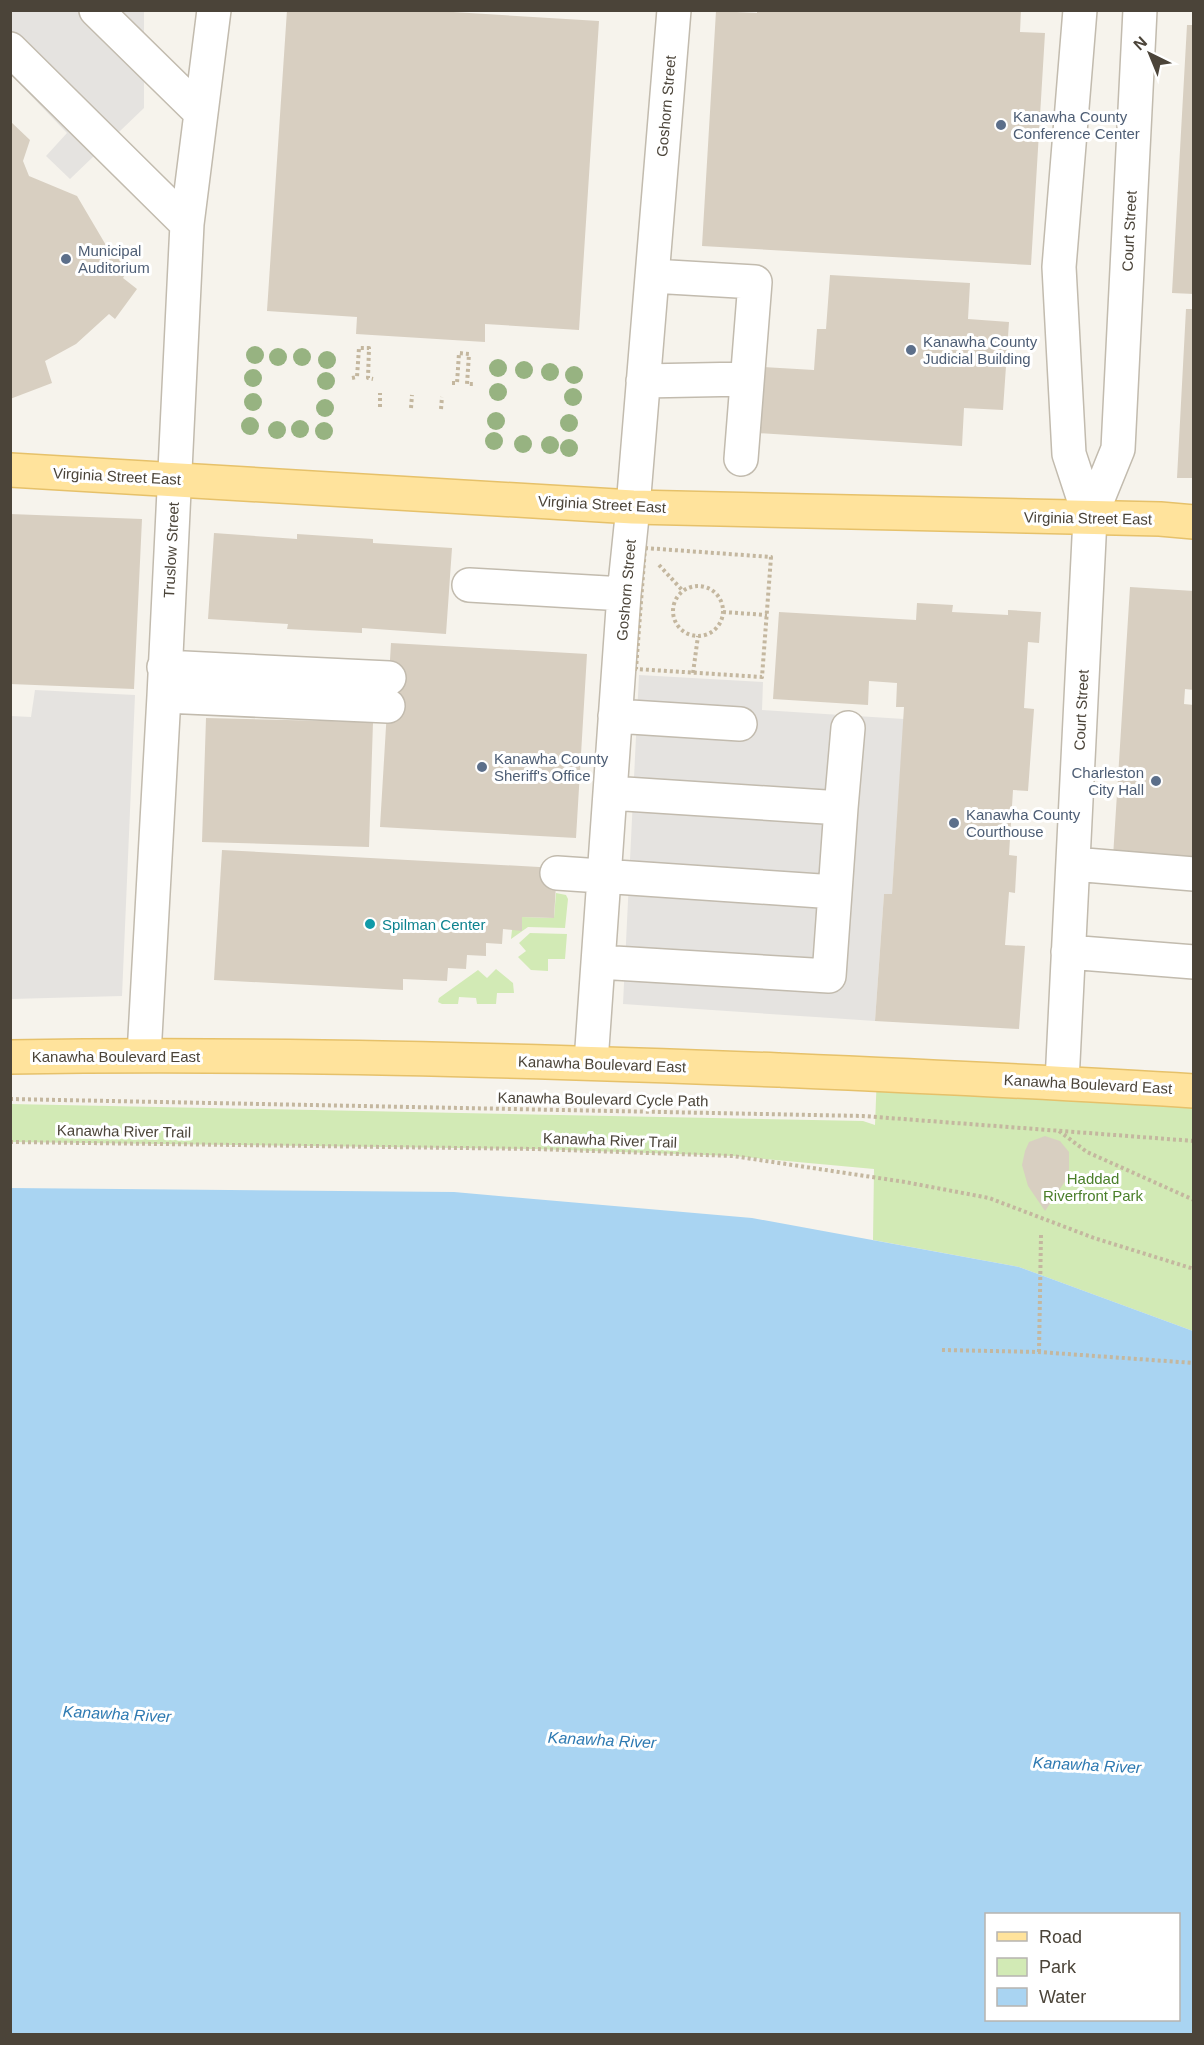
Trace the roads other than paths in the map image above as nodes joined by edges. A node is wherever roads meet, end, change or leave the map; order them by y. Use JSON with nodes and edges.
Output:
{"nodes":[{"id":1,"x":96,"y":10,"type":"edge"},
{"id":2,"x":214,"y":10,"type":"edge"},
{"id":3,"x":674,"y":10,"type":"edge"},
{"id":4,"x":1080,"y":10,"type":"edge"},
{"id":5,"x":1140,"y":10,"type":"edge"},
{"id":6,"x":10,"y":50,"type":"edge"},
{"id":7,"x":201,"y":113,"type":"junction"},
{"id":8,"x":187,"y":224,"type":"junction"},
{"id":9,"x":652,"y":276,"type":"junction"},
{"id":10,"x":747,"y":379,"type":"junction"},
{"id":11,"x":643,"y":381,"type":"junction"},
{"id":12,"x":741,"y":459,"type":"dead end"},
{"id":13,"x":10,"y":470,"type":"edge"},
{"id":14,"x":174,"y":480,"type":"junction"},
{"id":15,"x":633,"y":507,"type":"junction"},
{"id":16,"x":1090,"y":518,"type":"junction"},
{"id":17,"x":1194,"y":522,"type":"edge"},
{"id":18,"x":469,"y":585,"type":"dead end"},
{"id":19,"x":624,"y":594,"type":"junction"},
{"id":20,"x":164,"y":682,"type":"junction"},
{"id":21,"x":388,"y":692,"type":"dead end"},
{"id":22,"x":615,"y":716,"type":"junction"},
{"id":23,"x":740,"y":724,"type":"dead end"},
{"id":24,"x":848,"y":728,"type":"dead end"},
{"id":25,"x":610,"y":794,"type":"junction"},
{"id":26,"x":841,"y":808,"type":"junction"},
{"id":27,"x":1073,"y":864,"type":"junction"},
{"id":28,"x":557,"y":873,"type":"dead end"},
{"id":29,"x":1194,"y":874,"type":"edge"},
{"id":30,"x":604,"y":876,"type":"junction"},
{"id":31,"x":835,"y":892,"type":"junction"},
{"id":32,"x":1068,"y":952,"type":"junction"},
{"id":33,"x":598,"y":962,"type":"junction"},
{"id":34,"x":1194,"y":962,"type":"edge"},
{"id":35,"x":144,"y":1055,"type":"junction"},
{"id":36,"x":10,"y":1057,"type":"edge"},
{"id":37,"x":591,"y":1062,"type":"junction"},
{"id":38,"x":1062,"y":1082,"type":"junction"},
{"id":39,"x":1194,"y":1091,"type":"edge"}],
"edges":[{"from":1,"to":7,"type":"street"},
{"from":2,"to":7,"type":"street","name":"Truslow Street"},
{"from":3,"to":9,"type":"street","name":"Goshorn Street"},
{"from":4,"to":16,"type":"street","name":"Court Street"},
{"from":5,"to":16,"type":"street","name":"Court Street"},
{"from":6,"to":8,"type":"street"},
{"from":7,"to":8,"type":"street","name":"Truslow Street"},
{"from":8,"to":14,"type":"street","name":"Truslow Street"},
{"from":9,"to":10,"type":"street"},
{"from":9,"to":11,"type":"street","name":"Goshorn Street"},
{"from":10,"to":11,"type":"street"},
{"from":10,"to":12,"type":"street"},
{"from":11,"to":15,"type":"street","name":"Goshorn Street"},
{"from":13,"to":14,"type":"main road","name":"Virginia Street East"},
{"from":14,"to":15,"type":"main road","name":"Virginia Street East"},
{"from":14,"to":20,"type":"street","name":"Truslow Street"},
{"from":15,"to":16,"type":"main road","name":"Virginia Street East"},
{"from":15,"to":19,"type":"street","name":"Goshorn Street"},
{"from":16,"to":17,"type":"main road","name":"Virginia Street East"},
{"from":16,"to":27,"type":"street","name":"Court Street"},
{"from":18,"to":19,"type":"street"},
{"from":19,"to":22,"type":"street","name":"Goshorn Street"},
{"from":20,"to":21,"type":"street"},
{"from":20,"to":35,"type":"street","name":"Truslow Street"},
{"from":22,"to":23,"type":"street"},
{"from":22,"to":25,"type":"street","name":"Goshorn Street"},
{"from":24,"to":26,"type":"street"},
{"from":25,"to":26,"type":"street"},
{"from":25,"to":30,"type":"street","name":"Goshorn Street"},
{"from":26,"to":31,"type":"street"},
{"from":27,"to":29,"type":"street"},
{"from":27,"to":32,"type":"street","name":"Court Street"},
{"from":28,"to":30,"type":"street"},
{"from":30,"to":31,"type":"street"},
{"from":30,"to":33,"type":"street","name":"Goshorn Street"},
{"from":31,"to":33,"type":"street"},
{"from":32,"to":34,"type":"street"},
{"from":32,"to":38,"type":"street","name":"Court Street"},
{"from":33,"to":37,"type":"street","name":"Goshorn Street"},
{"from":35,"to":36,"type":"main road","name":"Kanawha Boulevard East"},
{"from":35,"to":37,"type":"main road","name":"Kanawha Boulevard East"},
{"from":37,"to":38,"type":"main road","name":"Kanawha Boulevard East"},
{"from":38,"to":39,"type":"main road","name":"Kanawha Boulevard East"}]}
